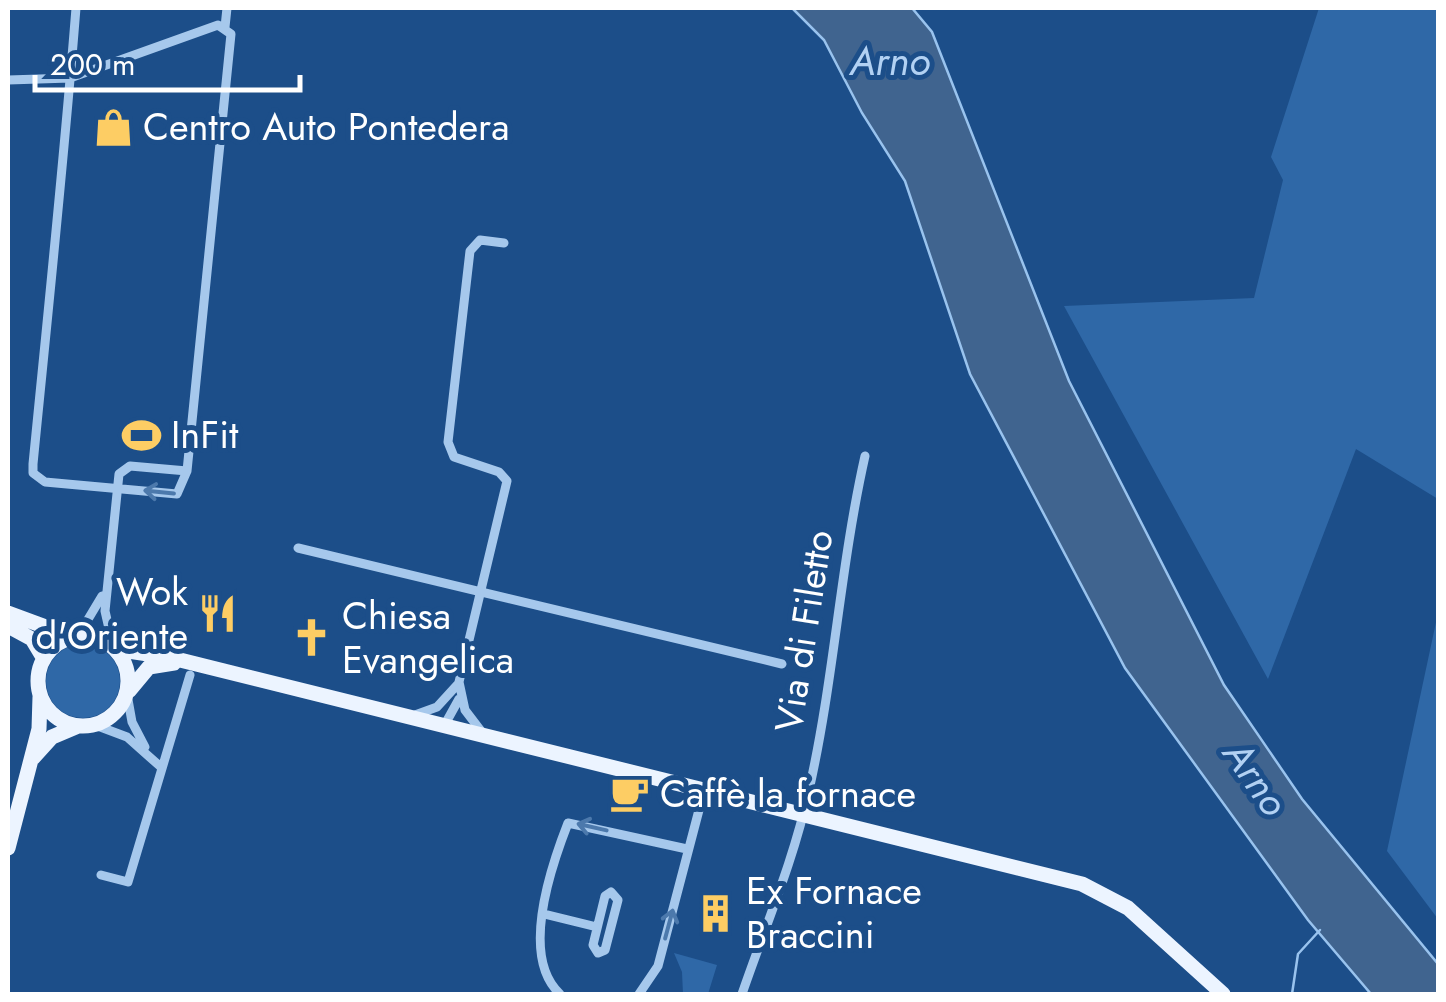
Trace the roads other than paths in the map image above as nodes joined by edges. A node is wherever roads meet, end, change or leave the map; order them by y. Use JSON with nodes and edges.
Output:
{"nodes":[{"id":1,"x":76,"y":8,"type":"edge"},
{"id":2,"x":227,"y":8,"type":"edge"},
{"id":3,"x":225,"y":26,"type":"junction"},
{"id":4,"x":70,"y":78,"type":"junction"},
{"id":5,"x":8,"y":80,"type":"edge"},
{"id":6,"x":504,"y":243,"type":"dead end"},
{"id":7,"x":865,"y":456,"type":"dead end"},
{"id":8,"x":187,"y":470,"type":"junction"},
{"id":9,"x":116,"y":488,"type":"junction"},
{"id":10,"x":298,"y":548,"type":"dead end"},
{"id":11,"x":106,"y":584,"type":"junction"},
{"id":12,"x":480,"y":592,"type":"junction"},
{"id":13,"x":8,"y":613,"type":"edge"},
{"id":14,"x":8,"y":626,"type":"edge"},
{"id":15,"x":75,"y":636,"type":"junction"},
{"id":16,"x":114,"y":648,"type":"junction"},
{"id":17,"x":44,"y":659,"type":"junction"},
{"id":18,"x":782,"y":664,"type":"dead end"},
{"id":19,"x":188,"y":670,"type":"junction"},
{"id":20,"x":459,"y":682,"type":"junction"},
{"id":21,"x":40,"y":694,"type":"junction"},
{"id":22,"x":127,"y":694,"type":"junction"},
{"id":23,"x":460,"y":696,"type":"junction"},
{"id":24,"x":443,"y":701,"type":"junction"},
{"id":25,"x":400,"y":716,"type":"junction"},
{"id":26,"x":87,"y":725,"type":"junction"},
{"id":27,"x":444,"y":726,"type":"junction"},
{"id":28,"x":490,"y":738,"type":"junction"},
{"id":29,"x":149,"y":754,"type":"junction"},
{"id":30,"x":30,"y":761,"type":"junction"},
{"id":31,"x":162,"y":768,"type":"junction"},
{"id":32,"x":704,"y":790,"type":"junction"},
{"id":33,"x":802,"y":816,"type":"junction"},
{"id":34,"x":8,"y":848,"type":"edge"},
{"id":35,"x":687,"y":849,"type":"junction"},
{"id":36,"x":101,"y":876,"type":"dead end"},
{"id":37,"x":544,"y":914,"type":"junction"},
{"id":38,"x":597,"y":926,"type":"junction"},
{"id":39,"x":560,"y":994,"type":"edge"},
{"id":40,"x":640,"y":994,"type":"edge"},
{"id":41,"x":742,"y":994,"type":"edge"},
{"id":42,"x":1223,"y":994,"type":"edge"}],
"edges":[{"from":1,"to":4,"type":"street"},
{"from":2,"to":3,"type":"street"},
{"from":3,"to":4,"type":"street"},
{"from":3,"to":8,"type":"street"},
{"from":4,"to":5,"type":"street"},
{"from":4,"to":9,"type":"street"},
{"from":6,"to":12,"type":"street"},
{"from":7,"to":33,"type":"street","name":"Via di Filetto"},
{"from":8,"to":9,"type":"street"},
{"from":8,"to":9,"type":"street","one_way":true},
{"from":9,"to":11,"type":"street"},
{"from":10,"to":12,"type":"street"},
{"from":11,"to":15,"type":"street"},
{"from":11,"to":16,"type":"street"},
{"from":12,"to":18,"type":"street"},
{"from":12,"to":20,"type":"street"},
{"from":13,"to":15,"type":"main road"},
{"from":14,"to":17,"type":"main road"},
{"from":15,"to":16,"type":"main road"},
{"from":15,"to":17,"type":"main road"},
{"from":16,"to":19,"type":"main road"},
{"from":16,"to":22,"type":"main road"},
{"from":17,"to":21,"type":"main road"},
{"from":19,"to":22,"type":"main road"},
{"from":19,"to":25,"type":"main road"},
{"from":19,"to":31,"type":"street"},
{"from":20,"to":23,"type":"street"},
{"from":20,"to":24,"type":"street"},
{"from":21,"to":26,"type":"main road"},
{"from":21,"to":30,"type":"main road"},
{"from":22,"to":26,"type":"main road"},
{"from":22,"to":29,"type":"street"},
{"from":23,"to":27,"type":"street"},
{"from":23,"to":28,"type":"street"},
{"from":24,"to":25,"type":"street"},
{"from":24,"to":27,"type":"street"},
{"from":25,"to":27,"type":"main road"},
{"from":26,"to":29,"type":"street"},
{"from":26,"to":30,"type":"main road"},
{"from":27,"to":28,"type":"main road"},
{"from":28,"to":32,"type":"main road"},
{"from":29,"to":31,"type":"street"},
{"from":30,"to":34,"type":"main road"},
{"from":31,"to":36,"type":"street"},
{"from":32,"to":33,"type":"main road"},
{"from":32,"to":35,"type":"street"},
{"from":33,"to":41,"type":"street","name":"Via di Filetto"},
{"from":33,"to":42,"type":"main road"},
{"from":35,"to":37,"type":"street","one_way":true},
{"from":40,"to":35,"type":"street","one_way":true},
{"from":37,"to":38,"type":"street"},
{"from":37,"to":39,"type":"street"},
{"from":38,"to":38,"type":"street"}]}
